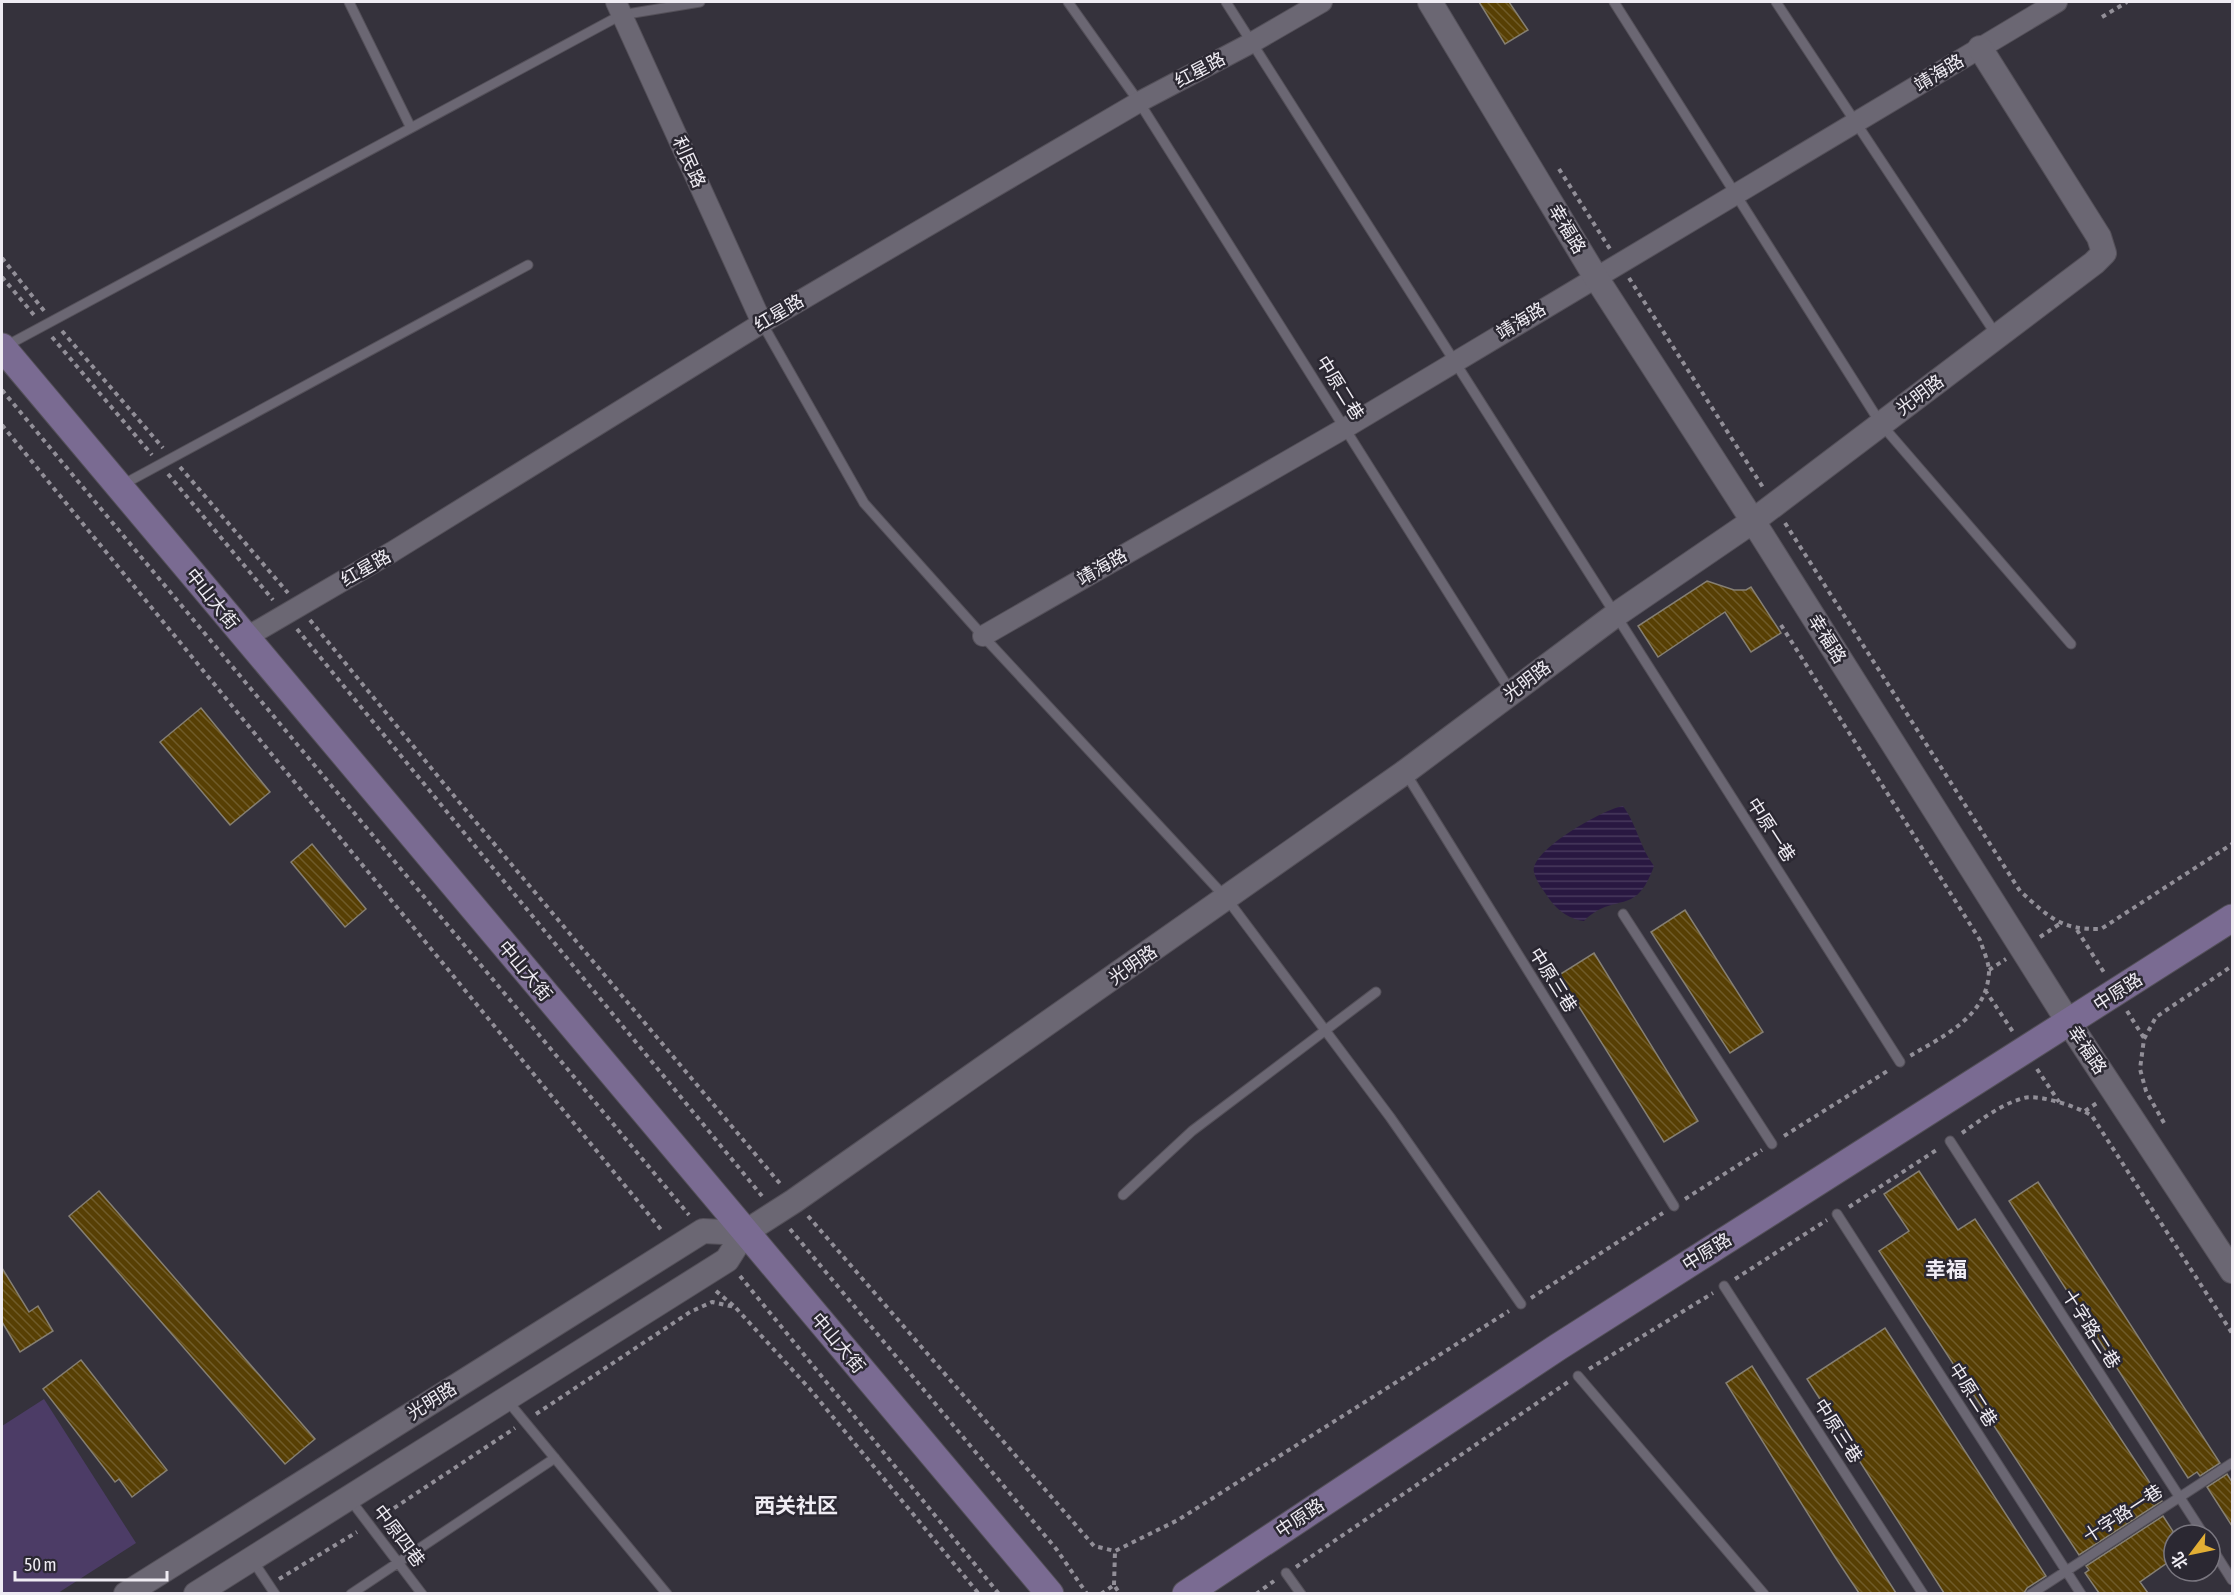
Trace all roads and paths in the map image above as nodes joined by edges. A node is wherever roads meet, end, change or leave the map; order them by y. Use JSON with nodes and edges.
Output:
{"nodes":[{"id":1,"x":349,"y":2,"type":"edge"},
{"id":2,"x":700,"y":2,"type":"edge"},
{"id":3,"x":1068,"y":2,"type":"edge"},
{"id":4,"x":1226,"y":2,"type":"edge"},
{"id":5,"x":1322,"y":2,"type":"edge"},
{"id":6,"x":1430,"y":2,"type":"edge"},
{"id":7,"x":1614,"y":2,"type":"edge"},
{"id":8,"x":1776,"y":2,"type":"edge"},
{"id":9,"x":2057,"y":2,"type":"edge"},
{"id":10,"x":2127,"y":2,"type":"edge"},
{"id":11,"x":618,"y":8,"type":"edge"},
{"id":12,"x":2102,"y":17,"type":"dead end"},
{"id":13,"x":1253,"y":42,"type":"junction"},
{"id":14,"x":1980,"y":48,"type":"junction"},
{"id":15,"x":1140,"y":102,"type":"junction"},
{"id":16,"x":1856,"y":122,"type":"junction"},
{"id":17,"x":411,"y":128,"type":"junction"},
{"id":18,"x":1556,"y":166,"type":"dead end"},
{"id":19,"x":1735,"y":194,"type":"junction"},
{"id":20,"x":1619,"y":262,"type":"junction"},
{"id":21,"x":528,"y":266,"type":"dead end"},
{"id":22,"x":1595,"y":276,"type":"junction"},
{"id":23,"x":2,"y":277,"type":"edge"},
{"id":24,"x":762,"y":323,"type":"junction"},
{"id":25,"x":43,"y":326,"type":"junction"},
{"id":26,"x":1997,"y":336,"type":"junction"},
{"id":27,"x":2,"y":347,"type":"edge"},
{"id":28,"x":1456,"y":360,"type":"junction"},
{"id":29,"x":2,"y":390,"type":"edge"},
{"id":30,"x":1881,"y":424,"type":"junction"},
{"id":31,"x":2,"y":425,"type":"edge"},
{"id":32,"x":1345,"y":428,"type":"junction"},
{"id":33,"x":160,"y":464,"type":"junction"},
{"id":34,"x":120,"y":486,"type":"junction"},
{"id":35,"x":1774,"y":505,"type":"junction"},
{"id":36,"x":1753,"y":521,"type":"junction"},
{"id":37,"x":286,"y":614,"type":"junction"},
{"id":38,"x":1614,"y":616,"type":"junction"},
{"id":39,"x":983,"y":636,"type":"junction"},
{"id":40,"x":245,"y":638,"type":"junction"},
{"id":41,"x":2071,"y":644,"type":"dead end"},
{"id":42,"x":1511,"y":692,"type":"junction"},
{"id":43,"x":1405,"y":772,"type":"junction"},
{"id":44,"x":2232,"y":844,"type":"edge"},
{"id":45,"x":1227,"y":899,"type":"junction"},
{"id":46,"x":1623,"y":914,"type":"dead end"},
{"id":47,"x":2232,"y":918,"type":"edge"},
{"id":48,"x":2232,"y":966,"type":"edge"},
{"id":49,"x":1376,"y":992,"type":"dead end"},
{"id":50,"x":2069,"y":1023,"type":"junction"},
{"id":51,"x":1325,"y":1030,"type":"junction"},
{"id":52,"x":1900,"y":1062,"type":"dead end"},
{"id":53,"x":2164,"y":1124,"type":"dead end"},
{"id":54,"x":1950,"y":1141,"type":"junction"},
{"id":55,"x":1772,"y":1144,"type":"dead end"},
{"id":56,"x":1123,"y":1195,"type":"dead end"},
{"id":57,"x":1674,"y":1206,"type":"dead end"},
{"id":58,"x":776,"y":1212,"type":"junction"},
{"id":59,"x":1838,"y":1214,"type":"junction"},
{"id":60,"x":703,"y":1231,"type":"junction"},
{"id":61,"x":744,"y":1233,"type":"junction"},
{"id":62,"x":676,"y":1248,"type":"junction"},
{"id":63,"x":727,"y":1260,"type":"junction"},
{"id":64,"x":2232,"y":1271,"type":"edge"},
{"id":65,"x":700,"y":1277,"type":"junction"},
{"id":66,"x":1724,"y":1286,"type":"junction"},
{"id":67,"x":1521,"y":1304,"type":"dead end"},
{"id":68,"x":735,"y":1307,"type":"junction"},
{"id":69,"x":2232,"y":1333,"type":"edge"},
{"id":70,"x":1578,"y":1376,"type":"junction"},
{"id":71,"x":505,"y":1398,"type":"junction"},
{"id":72,"x":525,"y":1422,"type":"junction"},
{"id":73,"x":555,"y":1458,"type":"junction"},
{"id":74,"x":2232,"y":1463,"type":"edge"},
{"id":75,"x":2180,"y":1497,"type":"junction"},
{"id":76,"x":349,"y":1498,"type":"junction"},
{"id":77,"x":2196,"y":1523,"type":"edge"},
{"id":78,"x":369,"y":1524,"type":"junction"},
{"id":79,"x":1115,"y":1551,"type":"dead end"},
{"id":80,"x":251,"y":1559,"type":"junction"},
{"id":81,"x":398,"y":1562,"type":"junction"},
{"id":82,"x":2222,"y":1564,"type":"edge"},
{"id":83,"x":2066,"y":1570,"type":"junction"},
{"id":84,"x":1286,"y":1573,"type":"junction"},
{"id":85,"x":2232,"y":1580,"type":"edge"},
{"id":86,"x":1114,"y":1585,"type":"junction"},
{"id":87,"x":272,"y":1589,"type":"edge"},
{"id":88,"x":126,"y":1593,"type":"edge"},
{"id":89,"x":196,"y":1593,"type":"edge"},
{"id":90,"x":351,"y":1593,"type":"edge"},
{"id":91,"x":422,"y":1593,"type":"edge"},
{"id":92,"x":667,"y":1593,"type":"edge"},
{"id":93,"x":980,"y":1593,"type":"edge"},
{"id":94,"x":999,"y":1593,"type":"edge"},
{"id":95,"x":1050,"y":1593,"type":"edge"},
{"id":96,"x":1087,"y":1593,"type":"edge"},
{"id":97,"x":1101,"y":1593,"type":"edge"},
{"id":98,"x":1120,"y":1593,"type":"edge"},
{"id":99,"x":1186,"y":1593,"type":"edge"},
{"id":100,"x":1256,"y":1593,"type":"edge"},
{"id":101,"x":1301,"y":1593,"type":"edge"},
{"id":102,"x":1764,"y":1593,"type":"edge"},
{"id":103,"x":1923,"y":1593,"type":"edge"},
{"id":104,"x":2031,"y":1593,"type":"edge"},
{"id":105,"x":2081,"y":1593,"type":"edge"}],
"edges":[{"from":1,"to":17,"type":"lane"},
{"from":2,"to":11,"type":"lane"},
{"from":3,"to":15,"type":"lane","name":"中原二巷"},
{"from":4,"to":13,"type":"lane","name":"中原一巷"},
{"from":5,"to":13,"type":"street","name":"红星路"},
{"from":6,"to":22,"type":"street","name":"幸福路"},
{"from":7,"to":19,"type":"lane"},
{"from":8,"to":16,"type":"lane"},
{"from":9,"to":14,"type":"street","name":"靖海路"},
{"from":10,"to":12,"type":"path"},
{"from":11,"to":17,"type":"lane"},
{"from":11,"to":24,"type":"street","name":"利民路"},
{"from":13,"to":15,"type":"street","name":"红星路"},
{"from":13,"to":28,"type":"lane","name":"中原一巷"},
{"from":14,"to":16,"type":"street","name":"靖海路"},
{"from":14,"to":26,"type":"street","name":"光明路"},
{"from":15,"to":24,"type":"street","name":"红星路"},
{"from":15,"to":32,"type":"lane","name":"中原二巷"},
{"from":16,"to":19,"type":"street","name":"靖海路"},
{"from":16,"to":26,"type":"lane"},
{"from":17,"to":25,"type":"lane"},
{"from":18,"to":20,"type":"path"},
{"from":19,"to":20,"type":"street","name":"靖海路"},
{"from":19,"to":30,"type":"lane"},
{"from":20,"to":22,"type":"street","name":"靖海路"},
{"from":20,"to":35,"type":"path"},
{"from":21,"to":33,"type":"lane"},
{"from":22,"to":28,"type":"street","name":"靖海路"},
{"from":22,"to":36,"type":"street","name":"幸福路"},
{"from":23,"to":25,"type":"path"},
{"from":24,"to":37,"type":"street","name":"红星路"},
{"from":24,"to":39,"type":"lane"},
{"from":25,"to":27,"type":"lane"},
{"from":25,"to":33,"type":"path"},
{"from":26,"to":30,"type":"street","name":"光明路"},
{"from":27,"to":34,"type":"main road","name":"中山大街"},
{"from":28,"to":32,"type":"street","name":"靖海路"},
{"from":28,"to":38,"type":"lane","name":"中原一巷"},
{"from":29,"to":60,"type":"path"},
{"from":30,"to":35,"type":"street","name":"光明路"},
{"from":30,"to":41,"type":"lane"},
{"from":31,"to":62,"type":"path"},
{"from":32,"to":39,"type":"street","name":"靖海路"},
{"from":32,"to":42,"type":"lane","name":"中原二巷"},
{"from":33,"to":34,"type":"lane"},
{"from":33,"to":37,"type":"path"},
{"from":34,"to":40,"type":"main road","name":"中山大街"},
{"from":35,"to":36,"type":"street","name":"光明路"},
{"from":35,"to":44,"type":"path"},
{"from":36,"to":38,"type":"street","name":"光明路"},
{"from":36,"to":50,"type":"street","name":"幸福路"},
{"from":37,"to":40,"type":"street","name":"红星路"},
{"from":37,"to":58,"type":"path"},
{"from":38,"to":42,"type":"street","name":"光明路"},
{"from":38,"to":52,"type":"lane","name":"中原一巷"},
{"from":39,"to":45,"type":"lane"},
{"from":40,"to":61,"type":"main road","name":"中山大街"},
{"from":42,"to":43,"type":"street","name":"光明路"},
{"from":43,"to":45,"type":"street","name":"光明路"},
{"from":43,"to":57,"type":"lane","name":"中原三巷"},
{"from":45,"to":51,"type":"lane"},
{"from":45,"to":58,"type":"street","name":"光明路"},
{"from":46,"to":55,"type":"lane"},
{"from":47,"to":50,"type":"main road","name":"中原路"},
{"from":48,"to":53,"type":"path"},
{"from":49,"to":51,"type":"lane"},
{"from":50,"to":64,"type":"street","name":"幸福路"},
{"from":50,"to":99,"type":"main road","name":"中原路"},
{"from":51,"to":56,"type":"lane"},
{"from":51,"to":67,"type":"lane"},
{"from":54,"to":59,"type":"path"},
{"from":54,"to":69,"type":"path"},
{"from":54,"to":75,"type":"lane","name":"十字路二巷"},
{"from":58,"to":61,"type":"street","name":"光明路"},
{"from":58,"to":96,"type":"path"},
{"from":59,"to":66,"type":"path"},
{"from":59,"to":83,"type":"lane","name":"中原二巷"},
{"from":60,"to":61,"type":"street"},
{"from":60,"to":62,"type":"street","name":"光明路"},
{"from":61,"to":63,"type":"street","name":"光明路"},
{"from":61,"to":95,"type":"main road","name":"中山大街"},
{"from":62,"to":88,"type":"street","name":"光明路"},
{"from":63,"to":65,"type":"street","name":"光明路"},
{"from":63,"to":94,"type":"path"},
{"from":65,"to":68,"type":"path"},
{"from":65,"to":71,"type":"street","name":"光明路"},
{"from":66,"to":70,"type":"path"},
{"from":66,"to":103,"type":"lane","name":"中原三巷"},
{"from":68,"to":72,"type":"path"},
{"from":68,"to":93,"type":"path"},
{"from":70,"to":84,"type":"path"},
{"from":70,"to":102,"type":"lane"},
{"from":71,"to":72,"type":"lane"},
{"from":71,"to":76,"type":"street","name":"光明路"},
{"from":72,"to":73,"type":"lane"},
{"from":72,"to":78,"type":"path"},
{"from":73,"to":81,"type":"lane"},
{"from":73,"to":92,"type":"lane"},
{"from":74,"to":75,"type":"lane","name":"十字路一巷"},
{"from":75,"to":77,"type":"lane","name":"十字路二巷"},
{"from":75,"to":83,"type":"lane","name":"十字路一巷"},
{"from":76,"to":78,"type":"lane","name":"中原四巷"},
{"from":76,"to":80,"type":"street","name":"光明路"},
{"from":78,"to":81,"type":"lane","name":"中原四巷"},
{"from":78,"to":87,"type":"path"},
{"from":79,"to":86,"type":"path"},
{"from":80,"to":87,"type":"lane"},
{"from":80,"to":89,"type":"street","name":"光明路"},
{"from":81,"to":90,"type":"lane"},
{"from":81,"to":91,"type":"lane","name":"中原四巷"},
{"from":82,"to":85,"type":"lane"},
{"from":83,"to":104,"type":"lane","name":"十字路一巷"},
{"from":83,"to":105,"type":"lane","name":"中原二巷"},
{"from":84,"to":100,"type":"path"},
{"from":84,"to":101,"type":"lane"},
{"from":86,"to":97,"type":"path"},
{"from":86,"to":98,"type":"path"}]}
